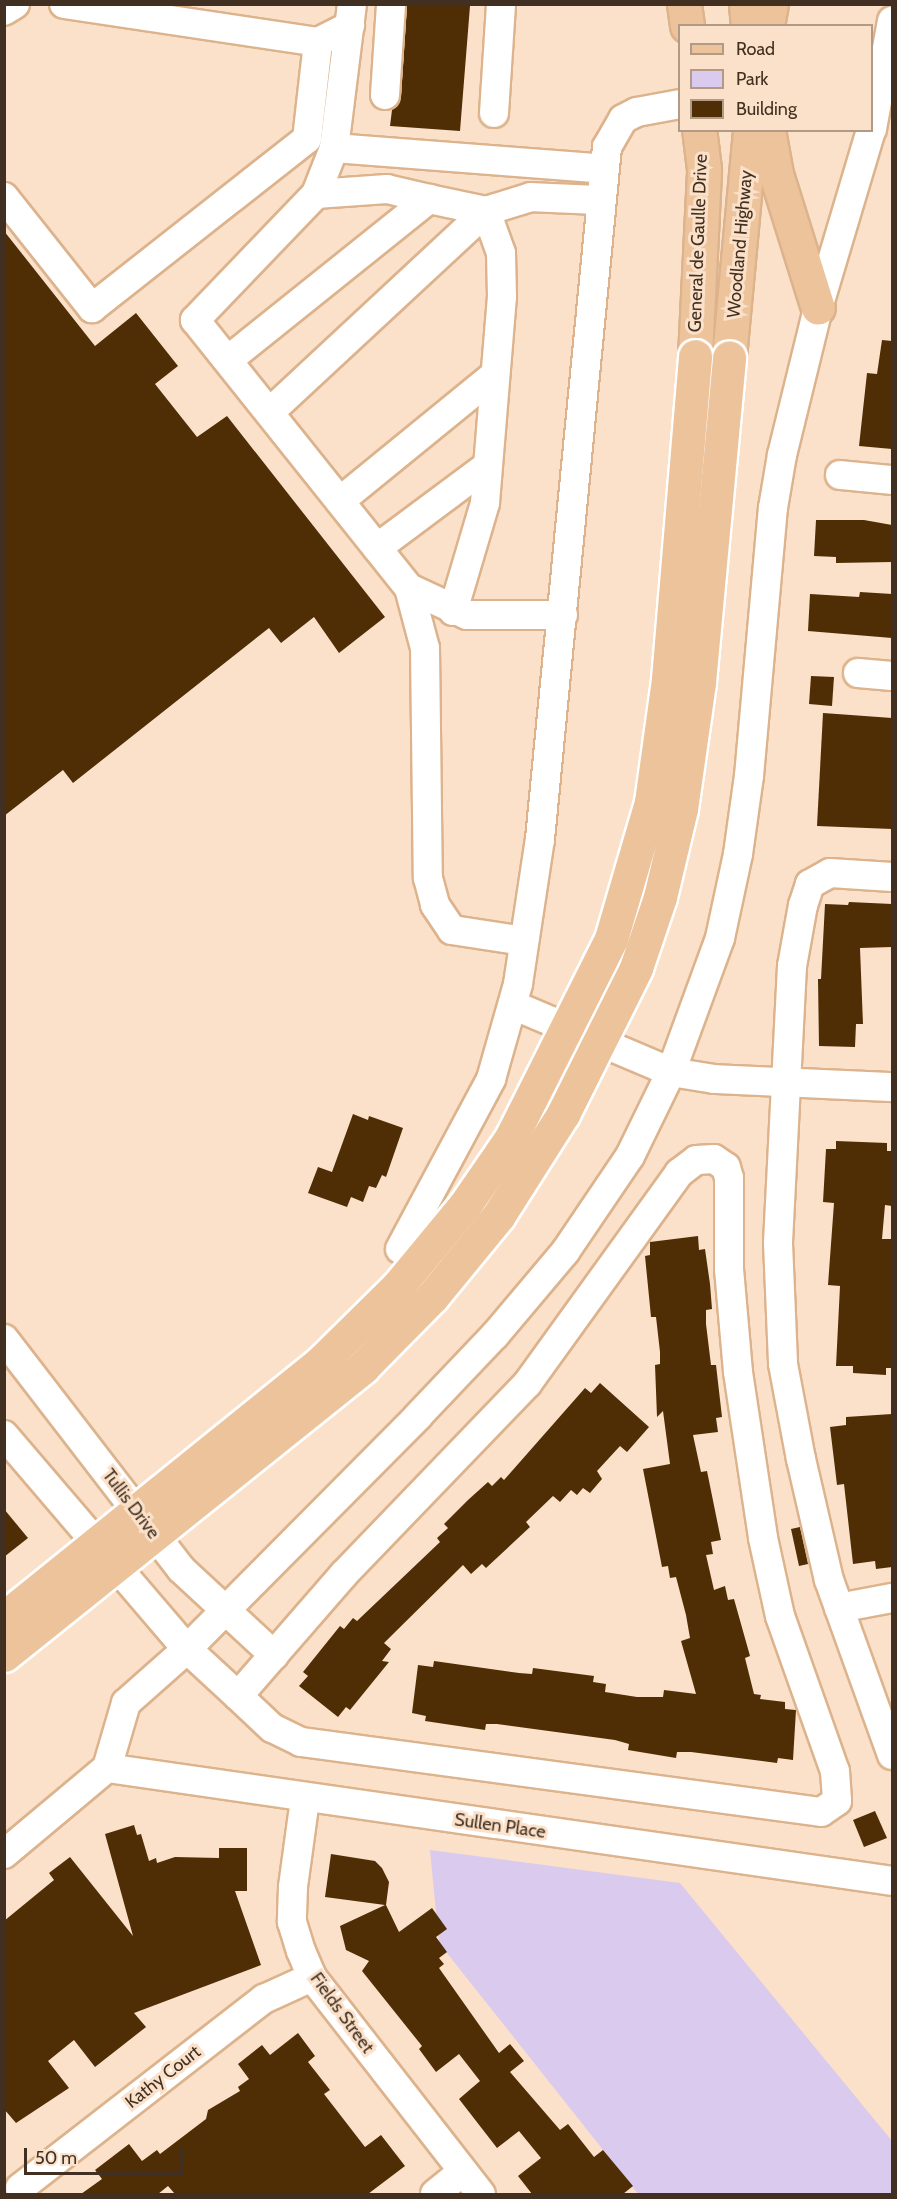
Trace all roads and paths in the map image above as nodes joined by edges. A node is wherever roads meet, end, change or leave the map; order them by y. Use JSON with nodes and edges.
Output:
{"nodes":[{"id":1,"x":15,"y":4,"type":"edge"},
{"id":2,"x":64,"y":4,"type":"edge"},
{"id":3,"x":391,"y":4,"type":"edge"},
{"id":4,"x":501,"y":4,"type":"edge"},
{"id":5,"x":684,"y":4,"type":"edge"},
{"id":6,"x":746,"y":4,"type":"edge"},
{"id":7,"x":771,"y":4,"type":"edge"},
{"id":8,"x":4,"y":11,"type":"edge"},
{"id":9,"x":351,"y":15,"type":"edge"},
{"id":10,"x":892,"y":21,"type":"edge"},
{"id":11,"x":687,"y":24,"type":"edge"},
{"id":12,"x":748,"y":24,"type":"edge"},
{"id":13,"x":767,"y":24,"type":"edge"},
{"id":14,"x":318,"y":42,"type":"junction"},
{"id":15,"x":385,"y":95,"type":"dead end"},
{"id":16,"x":678,"y":104,"type":"edge"},
{"id":17,"x":494,"y":113,"type":"dead end"},
{"id":18,"x":873,"y":120,"type":"edge"},
{"id":19,"x":699,"y":132,"type":"edge"},
{"id":20,"x":750,"y":132,"type":"edge"},
{"id":21,"x":768,"y":132,"type":"edge"},
{"id":22,"x":870,"y":132,"type":"edge"},
{"id":23,"x":334,"y":148,"type":"junction"},
{"id":24,"x":604,"y":169,"type":"junction"},
{"id":25,"x":316,"y":194,"type":"junction"},
{"id":26,"x":4,"y":197,"type":"edge"},
{"id":27,"x":429,"y":199,"type":"junction"},
{"id":28,"x":601,"y":200,"type":"junction"},
{"id":29,"x":486,"y":211,"type":"junction"},
{"id":30,"x":818,"y":308,"type":"junction"},
{"id":31,"x":228,"y":360,"type":"junction"},
{"id":32,"x":493,"y":376,"type":"junction"},
{"id":33,"x":271,"y":411,"type":"junction"},
{"id":34,"x":487,"y":466,"type":"junction"},
{"id":35,"x":840,"y":476,"type":"dead end"},
{"id":36,"x":892,"y":480,"type":"edge"},
{"id":37,"x":340,"y":501,"type":"junction"},
{"id":38,"x":377,"y":548,"type":"junction"},
{"id":39,"x":409,"y":588,"type":"junction"},
{"id":40,"x":453,"y":611,"type":"junction"},
{"id":41,"x":563,"y":615,"type":"junction"},
{"id":42,"x":858,"y":673,"type":"dead end"},
{"id":43,"x":892,"y":676,"type":"edge"},
{"id":44,"x":892,"y":877,"type":"edge"},
{"id":45,"x":524,"y":941,"type":"junction"},
{"id":46,"x":513,"y":1005,"type":"junction"},
{"id":47,"x":671,"y":1072,"type":"junction"},
{"id":48,"x":785,"y":1083,"type":"junction"},
{"id":49,"x":892,"y":1087,"type":"edge"},
{"id":50,"x":400,"y":1248,"type":"dead end"},
{"id":51,"x":4,"y":1339,"type":"edge"},
{"id":52,"x":4,"y":1435,"type":"edge"},
{"id":53,"x":892,"y":1598,"type":"edge"},
{"id":54,"x":839,"y":1608,"type":"junction"},
{"id":55,"x":225,"y":1611,"type":"junction"},
{"id":56,"x":4,"y":1618,"type":"edge"},
{"id":57,"x":187,"y":1649,"type":"junction"},
{"id":58,"x":4,"y":1655,"type":"edge"},
{"id":59,"x":274,"y":1655,"type":"junction"},
{"id":60,"x":238,"y":1696,"type":"junction"},
{"id":61,"x":892,"y":1755,"type":"edge"},
{"id":62,"x":107,"y":1768,"type":"junction"},
{"id":63,"x":305,"y":1799,"type":"junction"},
{"id":64,"x":4,"y":1854,"type":"edge"},
{"id":65,"x":892,"y":1881,"type":"edge"},
{"id":66,"x":312,"y":1977,"type":"junction"},
{"id":67,"x":462,"y":2172,"type":"junction"},
{"id":68,"x":16,"y":2184,"type":"edge"},
{"id":69,"x":435,"y":2194,"type":"edge"},
{"id":70,"x":481,"y":2194,"type":"edge"}],
"edges":[{"from":1,"to":8,"type":"street"},
{"from":2,"to":14,"type":"street"},
{"from":3,"to":15,"type":"street"},
{"from":4,"to":17,"type":"street"},
{"from":5,"to":11,"type":"main road"},
{"from":6,"to":12,"type":"main road"},
{"from":7,"to":13,"type":"main road"},
{"from":9,"to":14,"type":"street"},
{"from":9,"to":23,"type":"street"},
{"from":10,"to":18,"type":"street"},
{"from":14,"to":26,"type":"street"},
{"from":16,"to":24,"type":"street"},
{"from":19,"to":56,"type":"main road","name":"General de Gaulle Drive","bridge":true},
{"from":20,"to":58,"type":"main road","name":"Woodland Highway","bridge":true},
{"from":21,"to":30,"type":"main road"},
{"from":22,"to":30,"type":"street"},
{"from":23,"to":24,"type":"street"},
{"from":23,"to":25,"type":"street"},
{"from":24,"to":28,"type":"street"},
{"from":25,"to":27,"type":"street"},
{"from":25,"to":31,"type":"street"},
{"from":27,"to":29,"type":"street"},
{"from":27,"to":31,"type":"street"},
{"from":28,"to":29,"type":"street"},
{"from":28,"to":41,"type":"street"},
{"from":29,"to":32,"type":"street"},
{"from":29,"to":33,"type":"street"},
{"from":30,"to":47,"type":"street"},
{"from":31,"to":33,"type":"street"},
{"from":32,"to":34,"type":"street"},
{"from":32,"to":37,"type":"street"},
{"from":33,"to":37,"type":"street"},
{"from":34,"to":38,"type":"street"},
{"from":34,"to":40,"type":"street"},
{"from":35,"to":36,"type":"street"},
{"from":37,"to":38,"type":"street"},
{"from":38,"to":39,"type":"street"},
{"from":39,"to":40,"type":"street"},
{"from":39,"to":45,"type":"street"},
{"from":40,"to":41,"type":"street"},
{"from":41,"to":45,"type":"street"},
{"from":42,"to":43,"type":"street"},
{"from":44,"to":48,"type":"street"},
{"from":45,"to":46,"type":"street"},
{"from":46,"to":47,"type":"street"},
{"from":46,"to":50,"type":"street"},
{"from":47,"to":48,"type":"street"},
{"from":47,"to":55,"type":"street"},
{"from":48,"to":49,"type":"street"},
{"from":48,"to":54,"type":"street"},
{"from":51,"to":55,"type":"street","name":"Tullis Drive"},
{"from":52,"to":57,"type":"street"},
{"from":53,"to":54,"type":"street"},
{"from":54,"to":61,"type":"street"},
{"from":55,"to":57,"type":"street"},
{"from":55,"to":59,"type":"street","name":"Tullis Drive"},
{"from":57,"to":60,"type":"street"},
{"from":57,"to":62,"type":"street"},
{"from":59,"to":60,"type":"street"},
{"from":59,"to":60,"type":"street"},
{"from":62,"to":63,"type":"street","name":"Sullen Place"},
{"from":62,"to":64,"type":"street"},
{"from":63,"to":65,"type":"street","name":"Sullen Place"},
{"from":63,"to":66,"type":"street","name":"Fields Street"},
{"from":66,"to":67,"type":"street","name":"Fields Street"},
{"from":66,"to":68,"type":"street","name":"Kathy Court"},
{"from":67,"to":69,"type":"street"},
{"from":67,"to":70,"type":"street","name":"Fields Street"}]}
